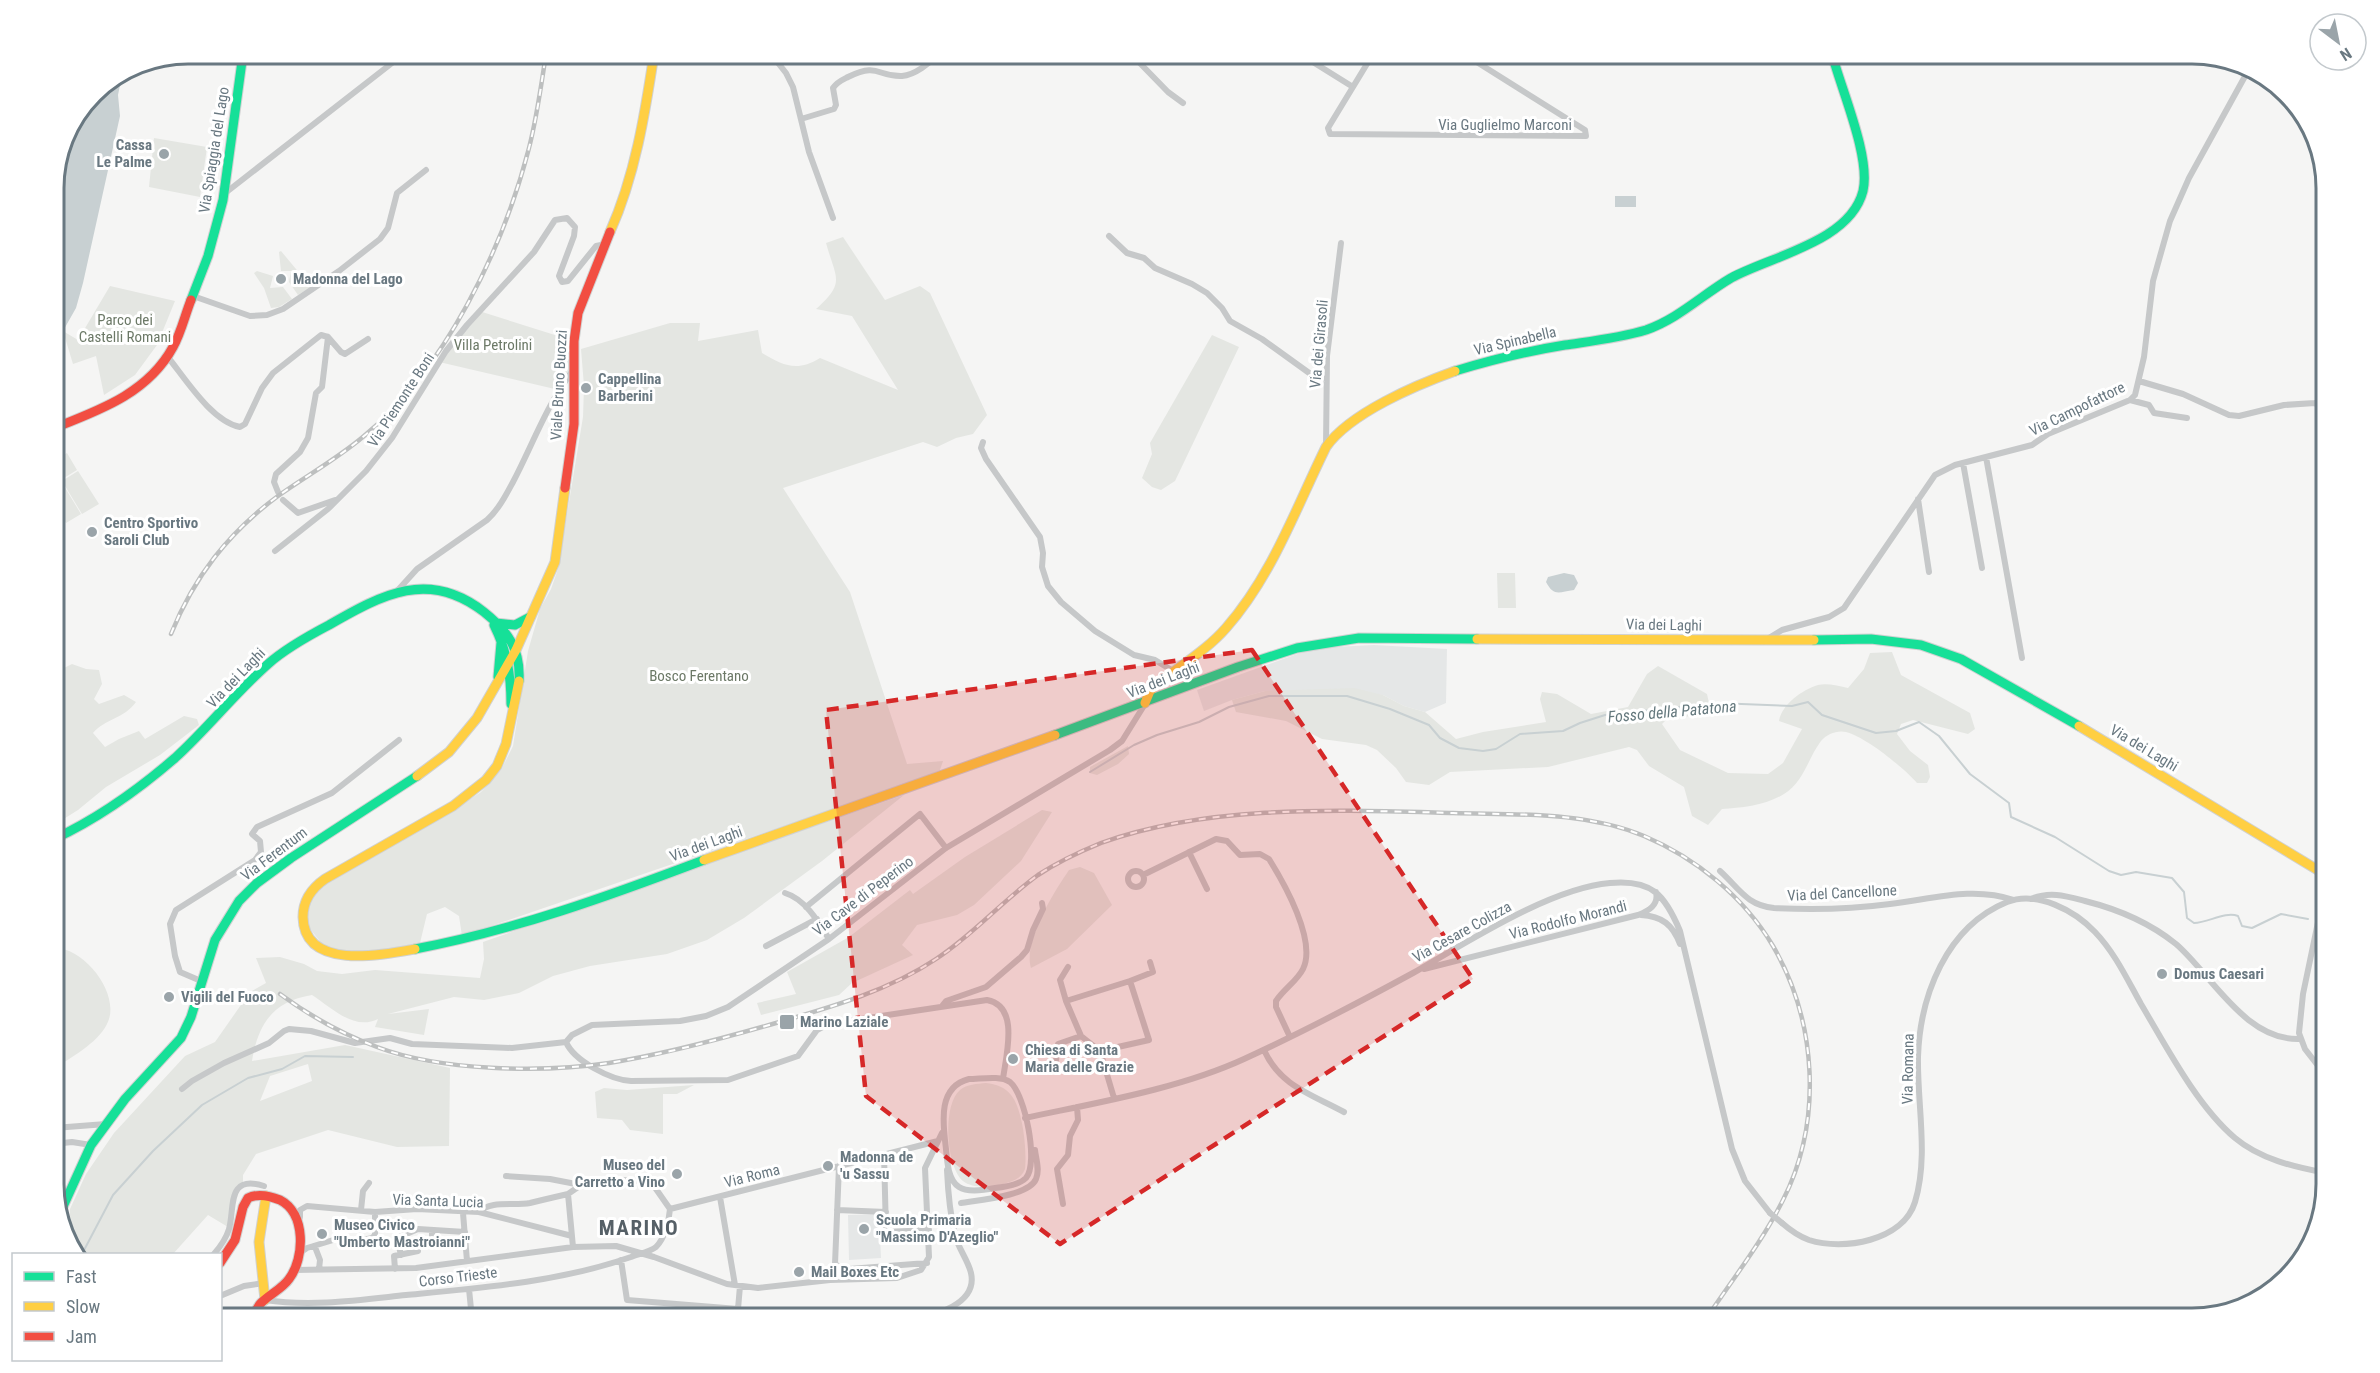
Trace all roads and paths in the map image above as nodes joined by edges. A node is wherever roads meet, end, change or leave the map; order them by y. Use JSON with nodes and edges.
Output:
{"nodes":[{"id":1,"x":1317,"y":64,"type":"edge"},
{"id":2,"x":1367,"y":64,"type":"edge"},
{"id":3,"x":1480,"y":64,"type":"edge"},
{"id":4,"x":1835,"y":64,"type":"edge"},
{"id":5,"x":242,"y":65,"type":"edge"},
{"id":6,"x":390,"y":65,"type":"edge"},
{"id":7,"x":652,"y":65,"type":"edge"},
{"id":8,"x":779,"y":65,"type":"edge"},
{"id":9,"x":926,"y":65,"type":"edge"},
{"id":10,"x":1141,"y":65,"type":"edge"},
{"id":11,"x":2244,"y":76,"type":"edge"},
{"id":12,"x":1353,"y":87,"type":"junction"},
{"id":13,"x":1183,"y":104,"type":"dead end"},
{"id":14,"x":801,"y":119,"type":"junction"},
{"id":15,"x":426,"y":170,"type":"dead end"},
{"id":16,"x":224,"y":194,"type":"junction"},
{"id":17,"x":832,"y":218,"type":"dead end"},
{"id":18,"x":1108,"y":236,"type":"dead end"},
{"id":19,"x":1341,"y":243,"type":"dead end"},
{"id":20,"x":606,"y":244,"type":"junction"},
{"id":21,"x":193,"y":296,"type":"junction"},
{"id":22,"x":328,"y":337,"type":"junction"},
{"id":23,"x":368,"y":339,"type":"dead end"},
{"id":24,"x":167,"y":356,"type":"junction"},
{"id":25,"x":574,"y":368,"type":"junction"},
{"id":26,"x":1326,"y":379,"type":"junction"},
{"id":27,"x":2139,"y":381,"type":"junction"},
{"id":28,"x":2130,"y":399,"type":"junction"},
{"id":29,"x":2315,"y":403,"type":"edge"},
{"id":30,"x":2187,"y":418,"type":"dead end"},
{"id":31,"x":65,"y":424,"type":"edge"},
{"id":32,"x":982,"y":442,"type":"dead end"},
{"id":33,"x":1326,"y":447,"type":"junction"},
{"id":34,"x":1986,"y":457,"type":"junction"},
{"id":35,"x":1963,"y":463,"type":"junction"},
{"id":36,"x":278,"y":492,"type":"dead end"},
{"id":37,"x":1918,"y":498,"type":"junction"},
{"id":38,"x":339,"y":499,"type":"junction"},
{"id":39,"x":283,"y":500,"type":"dead end"},
{"id":40,"x":275,"y":551,"type":"dead end"},
{"id":41,"x":1982,"y":568,"type":"dead end"},
{"id":42,"x":1929,"y":572,"type":"dead end"},
{"id":43,"x":398,"y":590,"type":"junction"},
{"id":44,"x":532,"y":615,"type":"junction"},
{"id":45,"x":493,"y":620,"type":"junction"},
{"id":46,"x":499,"y":634,"type":"junction"},
{"id":47,"x":1764,"y":641,"type":"junction"},
{"id":48,"x":516,"y":650,"type":"junction"},
{"id":49,"x":2022,"y":658,"type":"dead end"},
{"id":50,"x":509,"y":662,"type":"junction"},
{"id":51,"x":1173,"y":671,"type":"junction"},
{"id":52,"x":520,"y":674,"type":"junction"},
{"id":53,"x":497,"y":682,"type":"junction"},
{"id":54,"x":511,"y":696,"type":"junction"},
{"id":55,"x":489,"y":697,"type":"junction"},
{"id":56,"x":1146,"y":703,"type":"junction"},
{"id":57,"x":512,"y":724,"type":"junction"},
{"id":58,"x":399,"y":740,"type":"dead end"},
{"id":59,"x":65,"y":834,"type":"edge"},
{"id":60,"x":946,"y":848,"type":"junction"},
{"id":61,"x":1189,"y":852,"type":"junction"},
{"id":62,"x":2316,"y":870,"type":"edge"},
{"id":63,"x":1720,"y":871,"type":"dead end"},
{"id":64,"x":1143,"y":875,"type":"dead end"},
{"id":65,"x":1207,"y":889,"type":"dead end"},
{"id":66,"x":1655,"y":891,"type":"junction"},
{"id":67,"x":785,"y":893,"type":"dead end"},
{"id":68,"x":2031,"y":899,"type":"junction"},
{"id":69,"x":2015,"y":900,"type":"junction"},
{"id":70,"x":1042,"y":903,"type":"dead end"},
{"id":71,"x":806,"y":907,"type":"junction"},
{"id":72,"x":1638,"y":915,"type":"junction"},
{"id":73,"x":817,"y":919,"type":"junction"},
{"id":74,"x":2316,"y":938,"type":"edge"},
{"id":75,"x":829,"y":939,"type":"junction"},
{"id":76,"x":1474,"y":939,"type":"junction"},
{"id":77,"x":766,"y":946,"type":"dead end"},
{"id":78,"x":1470,"y":957,"type":"junction"},
{"id":79,"x":1686,"y":959,"type":"junction"},
{"id":80,"x":1149,"y":962,"type":"dead end"},
{"id":81,"x":1068,"y":967,"type":"dead end"},
{"id":82,"x":1412,"y":973,"type":"junction"},
{"id":83,"x":201,"y":981,"type":"junction"},
{"id":84,"x":1130,"y":981,"type":"junction"},
{"id":85,"x":1066,"y":1001,"type":"junction"},
{"id":86,"x":942,"y":1006,"type":"junction"},
{"id":87,"x":1081,"y":1036,"type":"junction"},
{"id":88,"x":1290,"y":1037,"type":"junction"},
{"id":89,"x":2300,"y":1039,"type":"junction"},
{"id":90,"x":566,"y":1042,"type":"junction"},
{"id":91,"x":1264,"y":1050,"type":"junction"},
{"id":92,"x":1100,"y":1051,"type":"junction"},
{"id":93,"x":1104,"y":1064,"type":"junction"},
{"id":94,"x":2316,"y":1064,"type":"edge"},
{"id":95,"x":1055,"y":1069,"type":"dead end"},
{"id":96,"x":1084,"y":1069,"type":"dead end"},
{"id":97,"x":1003,"y":1078,"type":"junction"},
{"id":98,"x":182,"y":1089,"type":"dead end"},
{"id":99,"x":1114,"y":1098,"type":"junction"},
{"id":100,"x":1077,"y":1107,"type":"junction"},
{"id":101,"x":1344,"y":1112,"type":"dead end"},
{"id":102,"x":1027,"y":1117,"type":"junction"},
{"id":103,"x":106,"y":1124,"type":"junction"},
{"id":104,"x":65,"y":1127,"type":"edge"},
{"id":105,"x":942,"y":1132,"type":"junction"},
{"id":106,"x":938,"y":1141,"type":"junction"},
{"id":107,"x":65,"y":1143,"type":"edge"},
{"id":108,"x":91,"y":1145,"type":"junction"},
{"id":109,"x":945,"y":1149,"type":"junction"},
{"id":110,"x":932,"y":1152,"type":"junction"},
{"id":111,"x":884,"y":1154,"type":"junction"},
{"id":112,"x":947,"y":1164,"type":"junction"},
{"id":113,"x":839,"y":1167,"type":"junction"},
{"id":114,"x":2316,"y":1170,"type":"edge"},
{"id":115,"x":506,"y":1176,"type":"dead end"},
{"id":116,"x":369,"y":1183,"type":"dead end"},
{"id":117,"x":581,"y":1185,"type":"junction"},
{"id":118,"x":264,"y":1186,"type":"dead end"},
{"id":119,"x":568,"y":1194,"type":"junction"},
{"id":120,"x":266,"y":1196,"type":"junction"},
{"id":121,"x":720,"y":1197,"type":"junction"},
{"id":122,"x":66,"y":1200,"type":"edge"},
{"id":123,"x":961,"y":1203,"type":"dead end"},
{"id":124,"x":1063,"y":1204,"type":"dead end"},
{"id":125,"x":670,"y":1209,"type":"junction"},
{"id":126,"x":361,"y":1210,"type":"junction"},
{"id":127,"x":837,"y":1210,"type":"junction"},
{"id":128,"x":375,"y":1212,"type":"junction"},
{"id":129,"x":479,"y":1212,"type":"junction"},
{"id":130,"x":886,"y":1212,"type":"junction"},
{"id":131,"x":463,"y":1213,"type":"junction"},
{"id":132,"x":432,"y":1230,"type":"junction"},
{"id":133,"x":928,"y":1230,"type":"junction"},
{"id":134,"x":465,"y":1232,"type":"junction"},
{"id":135,"x":572,"y":1236,"type":"junction"},
{"id":136,"x":315,"y":1246,"type":"junction"},
{"id":137,"x":573,"y":1246,"type":"junction"},
{"id":138,"x":655,"y":1247,"type":"junction"},
{"id":139,"x":301,"y":1252,"type":"junction"},
{"id":140,"x":215,"y":1253,"type":"edge"},
{"id":141,"x":641,"y":1253,"type":"junction"},
{"id":142,"x":401,"y":1255,"type":"junction"},
{"id":143,"x":654,"y":1257,"type":"junction"},
{"id":144,"x":222,"y":1260,"type":"edge"},
{"id":145,"x":621,"y":1260,"type":"junction"},
{"id":146,"x":467,"y":1261,"type":"junction"},
{"id":147,"x":927,"y":1263,"type":"junction"},
{"id":148,"x":836,"y":1264,"type":"junction"},
{"id":149,"x":319,"y":1269,"type":"junction"},
{"id":150,"x":395,"y":1269,"type":"junction"},
{"id":151,"x":294,"y":1270,"type":"junction"},
{"id":152,"x":830,"y":1280,"type":"junction"},
{"id":153,"x":264,"y":1283,"type":"junction"},
{"id":154,"x":738,"y":1285,"type":"junction"},
{"id":155,"x":469,"y":1289,"type":"junction"},
{"id":156,"x":222,"y":1295,"type":"edge"},
{"id":157,"x":264,"y":1300,"type":"junction"},
{"id":158,"x":257,"y":1309,"type":"edge"},
{"id":159,"x":471,"y":1309,"type":"edge"},
{"id":160,"x":727,"y":1309,"type":"edge"},
{"id":161,"x":738,"y":1309,"type":"edge"},
{"id":162,"x":945,"y":1309,"type":"edge"}],
"edges":[{"from":1,"to":12,"type":"street"},
{"from":2,"to":12,"type":"street","name":"Via Guglielmo Marconi"},
{"from":3,"to":12,"type":"street","name":"Via Guglielmo Marconi"},
{"from":4,"to":33,"type":"main road","name":"Via Spinabella"},
{"from":5,"to":16,"type":"main road","name":"Via Spiaggia del Lago"},
{"from":6,"to":16,"type":"street"},
{"from":7,"to":20,"type":"main road","name":"Viale Bruno Buozzi"},
{"from":8,"to":14,"type":"street"},
{"from":9,"to":14,"type":"street"},
{"from":10,"to":13,"type":"street"},
{"from":11,"to":27,"type":"street","name":"Via Campofattore"},
{"from":14,"to":17,"type":"street"},
{"from":15,"to":21,"type":"street"},
{"from":16,"to":21,"type":"main road","name":"Via Spiaggia del Lago"},
{"from":18,"to":26,"type":"street"},
{"from":19,"to":26,"type":"street","name":"Via dei Girasoli"},
{"from":20,"to":25,"type":"main road","name":"Viale Bruno Buozzi"},
{"from":20,"to":38,"type":"street","name":"Via Piemonte Boni"},
{"from":21,"to":24,"type":"main road","name":"Via Spiaggia del Lago"},
{"from":22,"to":23,"type":"street"},
{"from":22,"to":24,"type":"street"},
{"from":22,"to":36,"type":"street"},
{"from":24,"to":31,"type":"main road","name":"Via Spiaggia del Lago"},
{"from":25,"to":43,"type":"street"},
{"from":25,"to":44,"type":"main road","name":"Viale Bruno Buozzi"},
{"from":26,"to":33,"type":"street","name":"Via dei Girasoli"},
{"from":27,"to":28,"type":"street","name":"Via Campofattore"},
{"from":27,"to":29,"type":"street"},
{"from":28,"to":30,"type":"street"},
{"from":28,"to":34,"type":"street","name":"Via Campofattore"},
{"from":32,"to":51,"type":"street"},
{"from":33,"to":51,"type":"main road","name":"Via Spinabella"},
{"from":34,"to":35,"type":"street","name":"Via Campofattore"},
{"from":34,"to":49,"type":"street"},
{"from":35,"to":37,"type":"street","name":"Via Campofattore"},
{"from":35,"to":41,"type":"street"},
{"from":37,"to":42,"type":"street"},
{"from":37,"to":47,"type":"street","name":"Via Campofattore"},
{"from":38,"to":39,"type":"street"},
{"from":38,"to":40,"type":"street","name":"Via Piemonte Boni"},
{"from":43,"to":45,"type":"main road","name":"Via dei Laghi"},
{"from":43,"to":59,"type":"main road","name":"Via dei Laghi"},
{"from":44,"to":45,"type":"main road"},
{"from":44,"to":48,"type":"main road","name":"Via Ferentum"},
{"from":44,"to":52,"type":"main road"},
{"from":45,"to":46,"type":"main road","name":"Via dei Laghi"},
{"from":45,"to":48,"type":"main road","name":"Via dei Laghi"},
{"from":46,"to":50,"type":"main road","name":"Via dei Laghi"},
{"from":46,"to":53,"type":"main road"},
{"from":47,"to":56,"type":"main road","name":"Via dei Laghi"},
{"from":47,"to":62,"type":"main road","name":"Via dei Laghi"},
{"from":48,"to":50,"type":"main road","name":"Via Ferentum"},
{"from":48,"to":52,"type":"main road","name":"Via dei Laghi"},
{"from":50,"to":53,"type":"main road","name":"Via Ferentum"},
{"from":50,"to":54,"type":"main road","name":"Via dei Laghi"},
{"from":51,"to":56,"type":"main road","name":"Via Spinabella"},
{"from":52,"to":57,"type":"main road","name":"Via dei Laghi"},
{"from":53,"to":55,"type":"main road","name":"Via Ferentum"},
{"from":54,"to":55,"type":"main road"},
{"from":54,"to":57,"type":"main road","name":"Via dei Laghi"},
{"from":55,"to":83,"type":"main road","name":"Via Ferentum"},
{"from":56,"to":57,"type":"main road","name":"Via dei Laghi"},
{"from":56,"to":60,"type":"street","name":"Via Cave di Peperino"},
{"from":58,"to":83,"type":"street"},
{"from":60,"to":71,"type":"street"},
{"from":60,"to":75,"type":"street","name":"Via Cave di Peperino"},
{"from":61,"to":64,"type":"street"},
{"from":61,"to":65,"type":"street"},
{"from":61,"to":88,"type":"street"},
{"from":63,"to":69,"type":"street","name":"Via del Cancellone"},
{"from":66,"to":72,"type":"street","name":"Via Rodolfo Morandi"},
{"from":66,"to":76,"type":"street","name":"Via Cesare Colizza"},
{"from":66,"to":79,"type":"street","name":"Via Romana"},
{"from":67,"to":71,"type":"street"},
{"from":68,"to":69,"type":"street","name":"Via Romana"},
{"from":68,"to":89,"type":"street"},
{"from":68,"to":114,"type":"street","name":"Via Romana"},
{"from":69,"to":79,"type":"street","name":"Via Romana","bridge":true},
{"from":70,"to":86,"type":"street"},
{"from":71,"to":73,"type":"street"},
{"from":72,"to":78,"type":"street","name":"Via Rodolfo Morandi"},
{"from":72,"to":79,"type":"street","name":"Via Romana"},
{"from":73,"to":75,"type":"street"},
{"from":73,"to":77,"type":"street"},
{"from":74,"to":89,"type":"street"},
{"from":75,"to":90,"type":"street","name":"Via Cave di Peperino"},
{"from":76,"to":78,"type":"street"},
{"from":76,"to":82,"type":"street","name":"Via Cesare Colizza"},
{"from":78,"to":82,"type":"street","name":"Via Rodolfo Morandi"},
{"from":80,"to":84,"type":"street"},
{"from":81,"to":85,"type":"street"},
{"from":82,"to":88,"type":"street","name":"Via Cesare Colizza"},
{"from":83,"to":103,"type":"main road","name":"Via Ferentum"},
{"from":84,"to":85,"type":"street"},
{"from":84,"to":92,"type":"street"},
{"from":85,"to":87,"type":"street"},
{"from":86,"to":90,"type":"street"},
{"from":86,"to":97,"type":"street"},
{"from":87,"to":92,"type":"street"},
{"from":87,"to":95,"type":"street"},
{"from":88,"to":91,"type":"street","name":"Via Cesare Colizza"},
{"from":89,"to":94,"type":"street"},
{"from":90,"to":98,"type":"street","name":"Via Cave di Peperino"},
{"from":91,"to":99,"type":"street","name":"Via Cesare Colizza"},
{"from":91,"to":101,"type":"street"},
{"from":92,"to":93,"type":"street"},
{"from":93,"to":96,"type":"street"},
{"from":93,"to":99,"type":"street"},
{"from":97,"to":102,"type":"street"},
{"from":97,"to":105,"type":"street"},
{"from":99,"to":100,"type":"street","name":"Via Cesare Colizza"},
{"from":100,"to":102,"type":"street","name":"Via Cesare Colizza"},
{"from":100,"to":124,"type":"street"},
{"from":102,"to":112,"type":"street"},
{"from":102,"to":123,"type":"street"},
{"from":103,"to":104,"type":"street"},
{"from":103,"to":108,"type":"main road","name":"Via Ferentum"},
{"from":105,"to":106,"type":"street"},
{"from":105,"to":109,"type":"street"},
{"from":106,"to":110,"type":"street"},
{"from":106,"to":111,"type":"street","name":"Via Roma"},
{"from":107,"to":108,"type":"street"},
{"from":108,"to":122,"type":"main road","name":"Via Ferentum"},
{"from":109,"to":110,"type":"street"},
{"from":109,"to":112,"type":"street"},
{"from":110,"to":133,"type":"street"},
{"from":111,"to":113,"type":"street","name":"Via Roma"},
{"from":111,"to":130,"type":"street"},
{"from":112,"to":162,"type":"street"},
{"from":113,"to":121,"type":"street","name":"Via Roma"},
{"from":113,"to":127,"type":"street"},
{"from":115,"to":117,"type":"street"},
{"from":116,"to":126,"type":"street"},
{"from":117,"to":119,"type":"street"},
{"from":117,"to":125,"type":"street"},
{"from":118,"to":140,"type":"street"},
{"from":119,"to":129,"type":"street"},
{"from":119,"to":135,"type":"street"},
{"from":120,"to":139,"type":"main road"},
{"from":120,"to":144,"type":"main road"},
{"from":120,"to":153,"type":"main road"},
{"from":121,"to":125,"type":"street","name":"Via Roma"},
{"from":121,"to":154,"type":"street"},
{"from":125,"to":138,"type":"street"},
{"from":126,"to":128,"type":"street","name":"Via Santa Lucia"},
{"from":126,"to":139,"type":"street","name":"Via Santa Lucia"},
{"from":127,"to":130,"type":"street"},
{"from":127,"to":148,"type":"street"},
{"from":128,"to":131,"type":"street","name":"Via Santa Lucia"},
{"from":128,"to":136,"type":"street"},
{"from":129,"to":131,"type":"street","name":"Via Santa Lucia"},
{"from":129,"to":135,"type":"street","name":"Via Santa Lucia"},
{"from":130,"to":133,"type":"street"},
{"from":131,"to":134,"type":"street"},
{"from":132,"to":134,"type":"street"},
{"from":132,"to":142,"type":"street"},
{"from":132,"to":142,"type":"street"},
{"from":133,"to":147,"type":"street"},
{"from":134,"to":146,"type":"street"},
{"from":135,"to":137,"type":"street"},
{"from":136,"to":139,"type":"street"},
{"from":136,"to":149,"type":"street"},
{"from":137,"to":141,"type":"street"},
{"from":137,"to":146,"type":"street"},
{"from":138,"to":141,"type":"street","name":"Corso Trieste"},
{"from":138,"to":143,"type":"street"},
{"from":139,"to":151,"type":"main road"},
{"from":141,"to":143,"type":"street"},
{"from":141,"to":145,"type":"street","name":"Corso Trieste"},
{"from":142,"to":150,"type":"street"},
{"from":143,"to":154,"type":"street"},
{"from":145,"to":155,"type":"street","name":"Corso Trieste"},
{"from":145,"to":160,"type":"street"},
{"from":146,"to":150,"type":"street"},
{"from":147,"to":148,"type":"street"},
{"from":147,"to":152,"type":"street"},
{"from":148,"to":152,"type":"street"},
{"from":149,"to":150,"type":"street"},
{"from":149,"to":151,"type":"street"},
{"from":151,"to":157,"type":"main road"},
{"from":152,"to":154,"type":"street"},
{"from":153,"to":156,"type":"street"},
{"from":153,"to":157,"type":"main road"},
{"from":154,"to":161,"type":"street"},
{"from":155,"to":157,"type":"street","name":"Corso Trieste"},
{"from":155,"to":159,"type":"street"},
{"from":157,"to":158,"type":"main road"}]}
